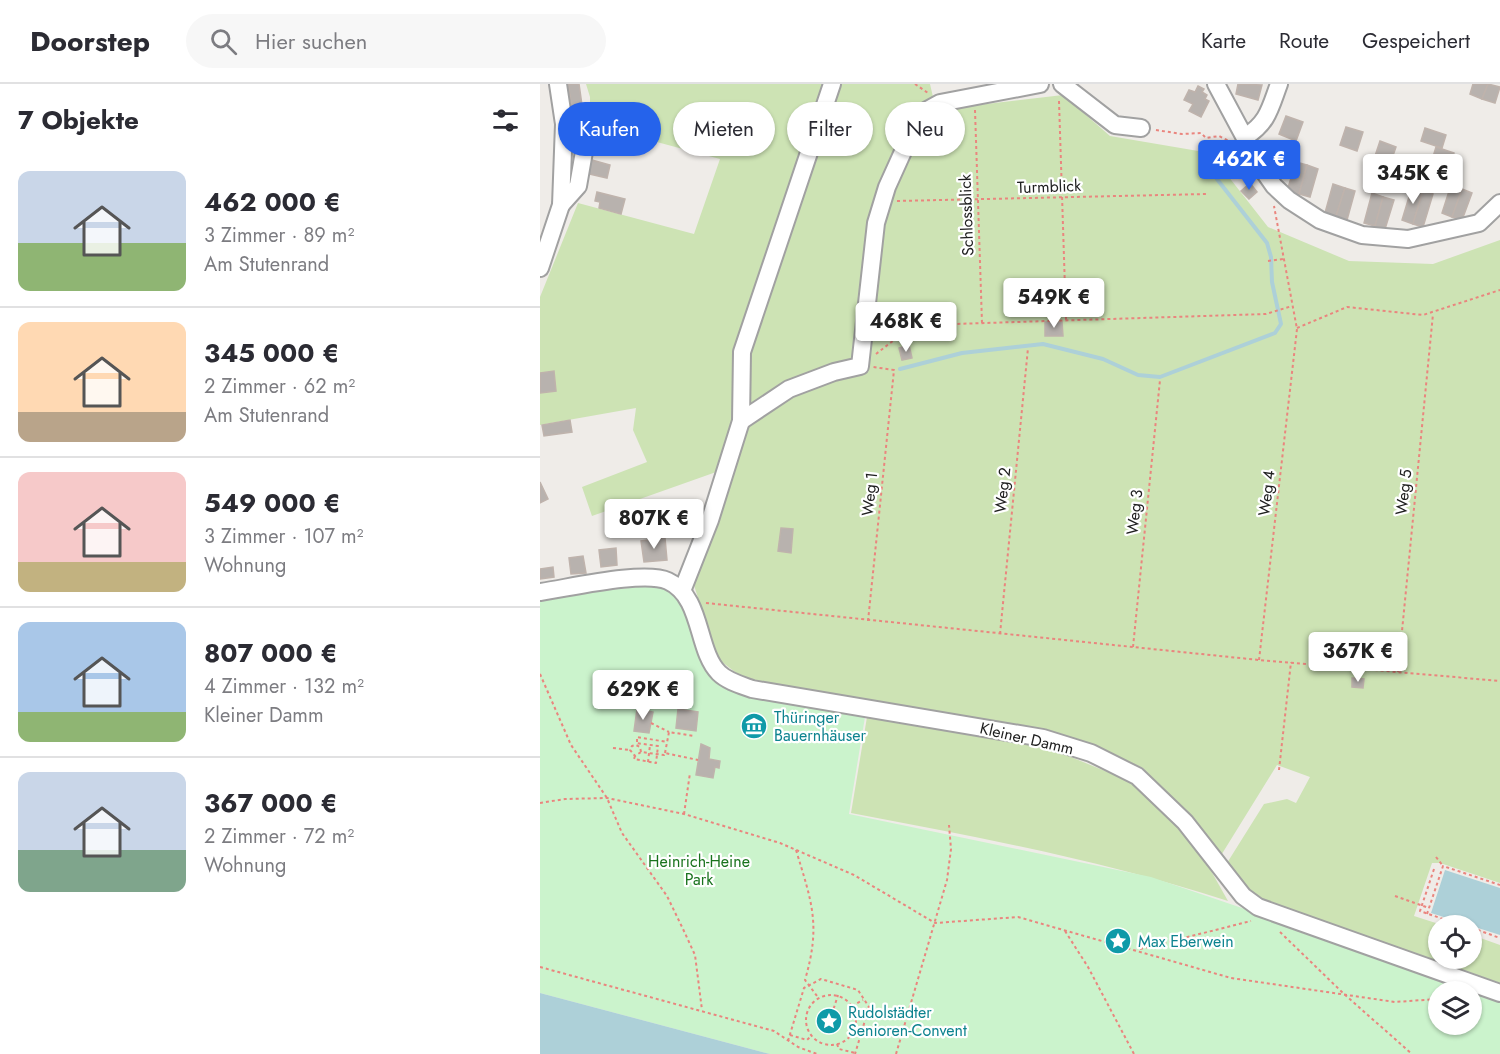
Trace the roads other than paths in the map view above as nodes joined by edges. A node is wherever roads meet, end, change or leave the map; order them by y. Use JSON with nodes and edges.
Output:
{"nodes":[{"id":1,"x":558,"y":84,"type":"edge"},
{"id":2,"x":832,"y":84,"type":"edge"},
{"id":3,"x":1040,"y":84,"type":"edge"},
{"id":4,"x":1216,"y":84,"type":"edge"},
{"id":5,"x":1279,"y":84,"type":"edge"},
{"id":6,"x":1060,"y":90,"type":"edge"},
{"id":7,"x":1141,"y":128,"type":"road end"},
{"id":8,"x":1240,"y":142,"type":"junction"},
{"id":9,"x":583,"y":156,"type":"edge"},
{"id":10,"x":1500,"y":203,"type":"edge"},
{"id":11,"x":561,"y":206,"type":"junction"},
{"id":12,"x":540,"y":268,"type":"edge"},
{"id":13,"x":741,"y":421,"type":"junction"},
{"id":14,"x":540,"y":592,"type":"edge"},
{"id":15,"x":686,"y":597,"type":"junction"},
{"id":16,"x":1500,"y":993,"type":"edge"}],
"edges":[{"from":1,"to":11,"type":"street"},
{"from":2,"to":13,"type":"street"},
{"from":3,"to":13,"type":"street"},
{"from":4,"to":8,"type":"street"},
{"from":5,"to":8,"type":"street"},
{"from":6,"to":7,"type":"street"},
{"from":8,"to":10,"type":"street"},
{"from":9,"to":11,"type":"street"},
{"from":11,"to":12,"type":"street"},
{"from":13,"to":15,"type":"street"},
{"from":14,"to":15,"type":"street"},
{"from":15,"to":16,"type":"street","name":"Kleiner Damm"}]}
